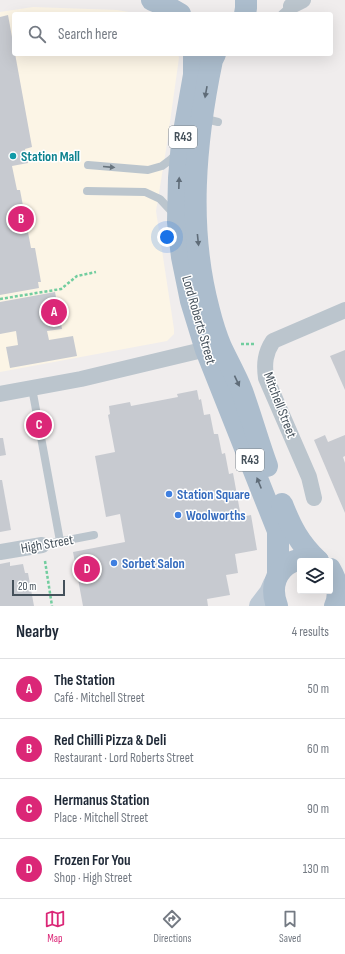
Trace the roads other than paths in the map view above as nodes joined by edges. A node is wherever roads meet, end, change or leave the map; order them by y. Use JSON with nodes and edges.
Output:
{"nodes":[{"id":1,"x":152,"y":0,"type":"edge"},
{"id":2,"x":182,"y":0,"type":"edge"},
{"id":3,"x":246,"y":0,"type":"edge"},
{"id":4,"x":176,"y":12,"type":"edge"},
{"id":5,"x":183,"y":12,"type":"edge"},
{"id":6,"x":245,"y":12,"type":"edge"},
{"id":7,"x":194,"y":56,"type":"edge"},
{"id":8,"x":214,"y":56,"type":"edge"},
{"id":9,"x":182,"y":142,"type":"junction"},
{"id":10,"x":88,"y":165,"type":"dead end"},
{"id":11,"x":87,"y":191,"type":"dead end"},
{"id":12,"x":178,"y":222,"type":"junction"},
{"id":13,"x":345,"y":310,"type":"edge"},
{"id":14,"x":213,"y":347,"type":"junction"},
{"id":15,"x":32,"y":388,"type":"junction"},
{"id":16,"x":0,"y":394,"type":"edge"},
{"id":17,"x":314,"y":498,"type":"dead end"},
{"id":18,"x":94,"y":535,"type":"dead end"},
{"id":19,"x":60,"y":541,"type":"junction"},
{"id":20,"x":42,"y":545,"type":"joint"},
{"id":21,"x":0,"y":552,"type":"edge"},
{"id":22,"x":315,"y":558,"type":"edge"},
{"id":23,"x":297,"y":560,"type":"edge"},
{"id":24,"x":333,"y":569,"type":"edge"},
{"id":25,"x":345,"y":571,"type":"edge"},
{"id":26,"x":333,"y":573,"type":"edge"},
{"id":27,"x":276,"y":579,"type":"junction"},
{"id":28,"x":345,"y":602,"type":"edge"},
{"id":29,"x":260,"y":606,"type":"edge"},
{"id":30,"x":277,"y":606,"type":"edge"},
{"id":31,"x":335,"y":606,"type":"edge"},
{"id":32,"x":339,"y":606,"type":"edge"}],
"edges":[{"from":1,"to":4,"type":"main road"},
{"from":2,"to":5,"type":"main road"},
{"from":3,"to":6,"type":"main road"},
{"from":7,"to":9,"type":"main road","name":"Lord Roberts Street","number":"R43"},
{"from":8,"to":14,"type":"main road","name":"Lord Roberts Street","number":"R43","one_way":true},
{"from":10,"to":9,"type":"lane","one_way":true},
{"from":12,"to":9,"type":"main road","name":"Lord Roberts Street","number":"R43","one_way":true},
{"from":11,"to":12,"type":"lane"},
{"from":12,"to":14,"type":"main road","name":"Lord Roberts Street","number":"R43"},
{"from":13,"to":17,"type":"street","name":"Mitchell Street"},
{"from":14,"to":15,"type":"street"},
{"from":14,"to":22,"type":"main road","name":"Lord Roberts Street","number":"R43","one_way":true},
{"from":27,"to":14,"type":"main road","name":"Lord Roberts Street","number":"R43","one_way":true},
{"from":15,"to":16,"type":"street"},
{"from":15,"to":19,"type":"lane"},
{"from":18,"to":19,"type":"lane","name":"High Street"},
{"from":19,"to":20,"type":"lane","name":"High Street"},
{"from":20,"to":21,"type":"street","name":"High Street"},
{"from":23,"to":27,"type":"main road","number":"R43"},
{"from":24,"to":25,"type":"main road"},
{"from":26,"to":31,"type":"main road"},
{"from":27,"to":29,"type":"main road"},
{"from":27,"to":30,"type":"main road","number":"R43"},
{"from":28,"to":32,"type":"main road"}]}
